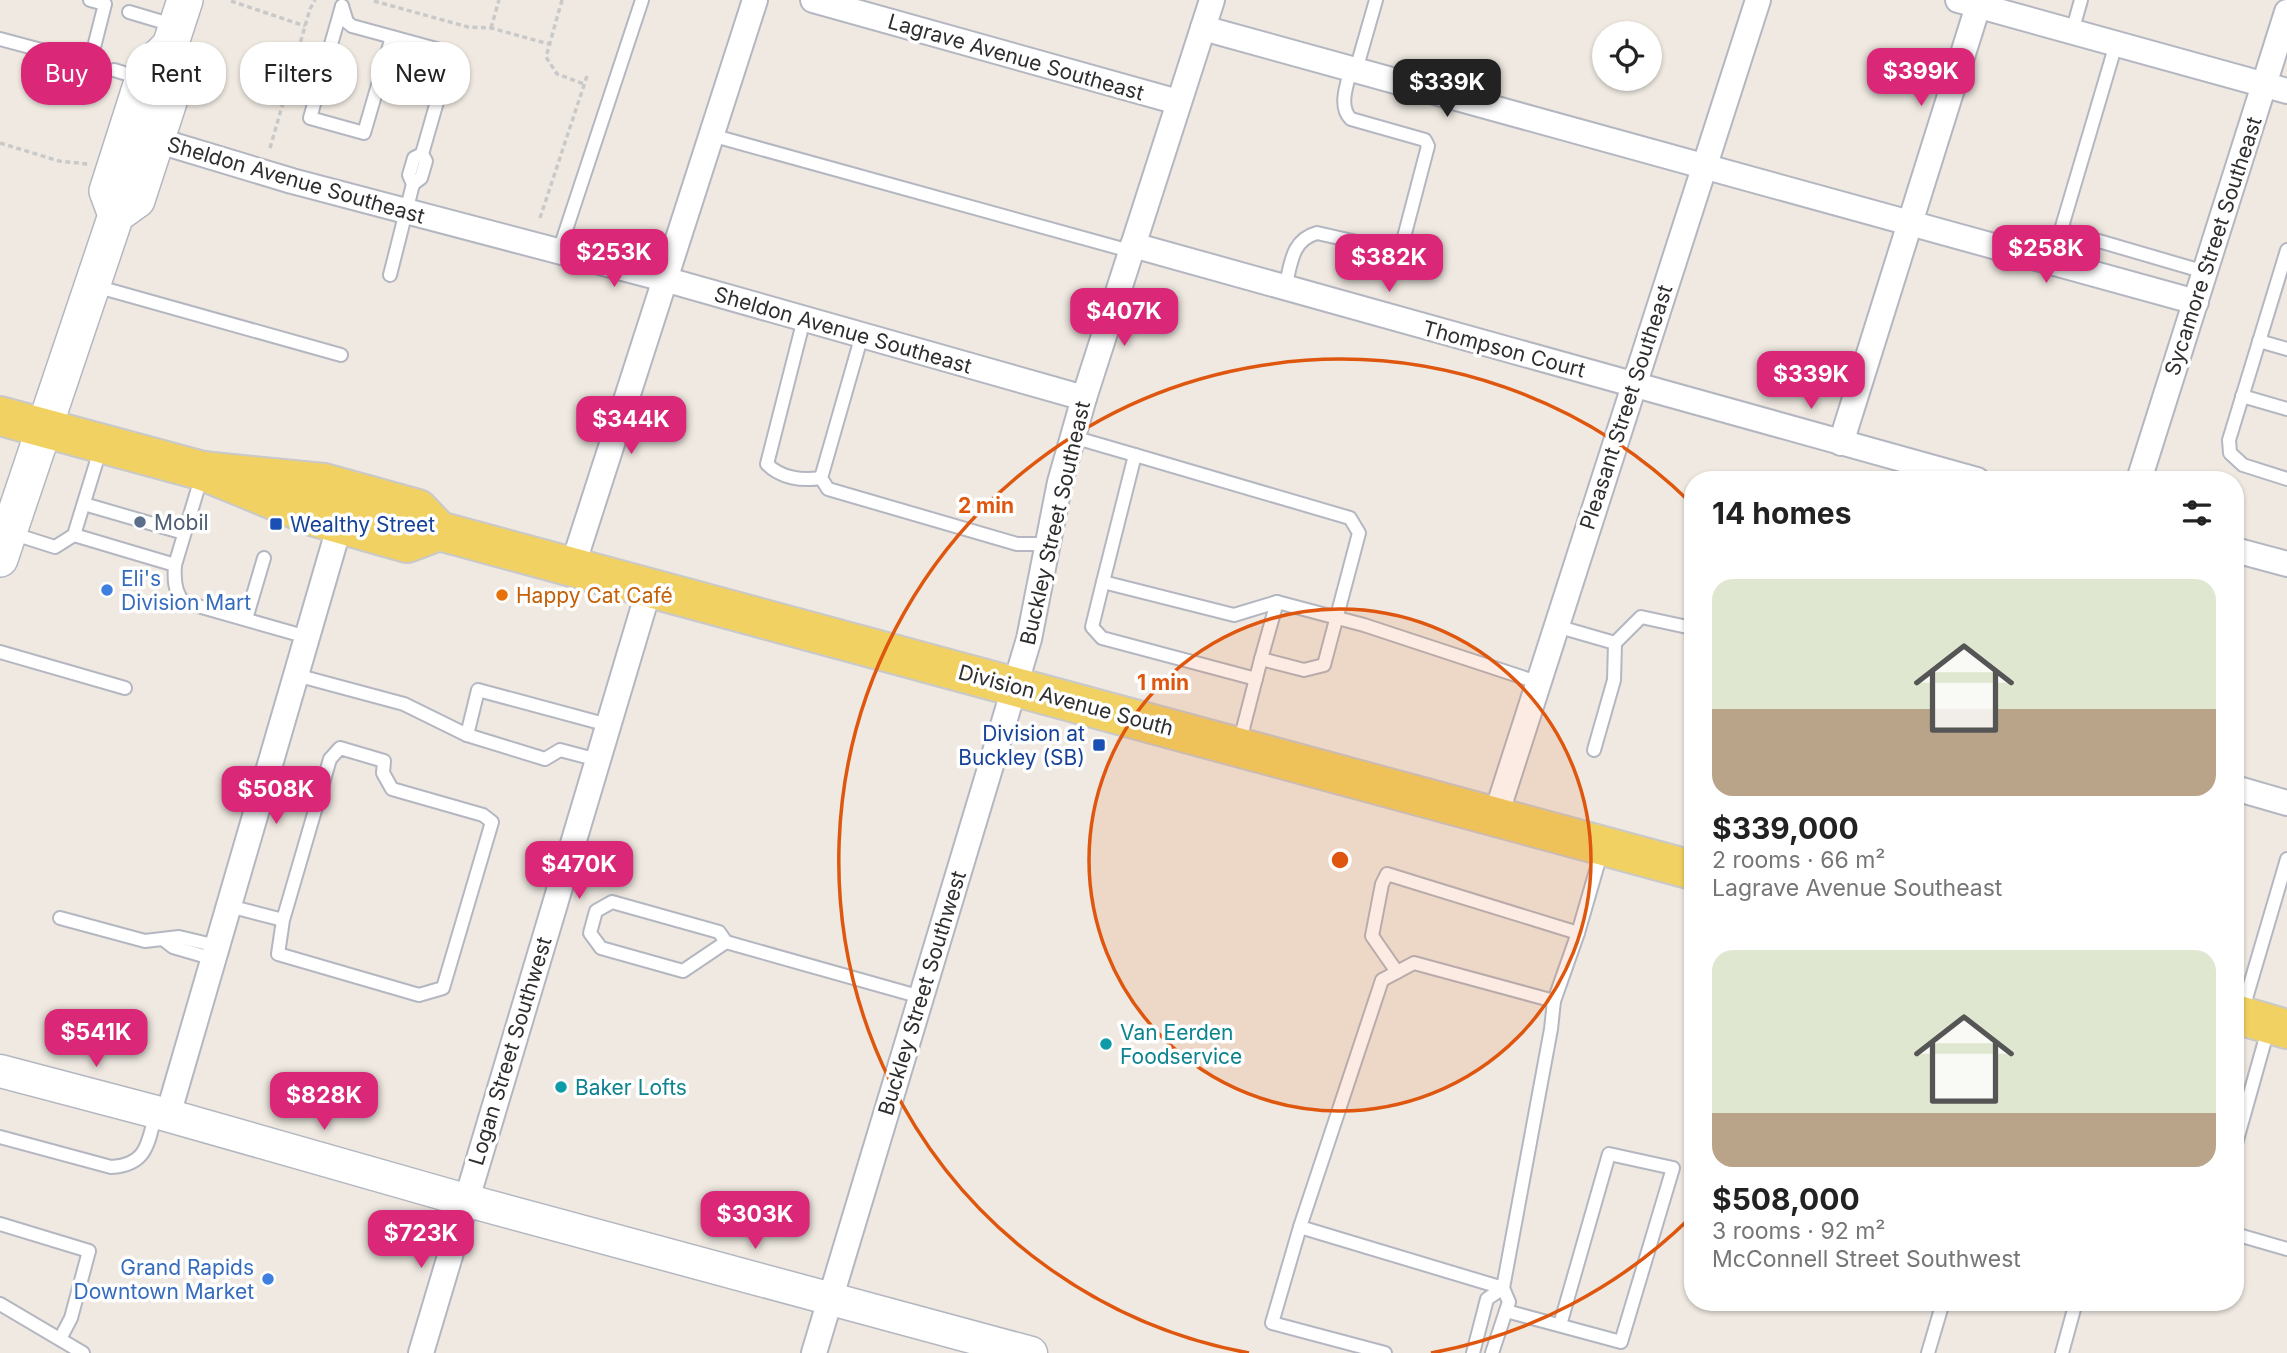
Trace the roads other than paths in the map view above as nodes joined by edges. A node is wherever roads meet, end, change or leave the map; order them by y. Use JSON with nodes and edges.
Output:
{"nodes":[{"id":1,"x":90,"y":0,"type":"edge"},
{"id":2,"x":642,"y":0,"type":"edge"},
{"id":3,"x":755,"y":0,"type":"edge"},
{"id":4,"x":813,"y":0,"type":"edge"},
{"id":5,"x":1212,"y":0,"type":"edge"},
{"id":6,"x":1376,"y":0,"type":"edge"},
{"id":7,"x":1758,"y":0,"type":"edge"},
{"id":8,"x":2081,"y":0,"type":"edge"},
{"id":9,"x":341,"y":3,"type":"edge"},
{"id":10,"x":1968,"y":3,"type":"edge"},
{"id":11,"x":129,"y":12,"type":"dead end"},
{"id":12,"x":2287,"y":12,"type":"edge"},
{"id":13,"x":177,"y":24,"type":"edge"},
{"id":14,"x":1203,"y":28,"type":"junction"},
{"id":15,"x":2072,"y":32,"type":"junction"},
{"id":16,"x":392,"y":37,"type":"junction"},
{"id":17,"x":0,"y":39,"type":"edge"},
{"id":18,"x":2116,"y":44,"type":"junction"},
{"id":19,"x":1353,"y":69,"type":"junction"},
{"id":20,"x":2276,"y":88,"type":"edge"},
{"id":21,"x":1178,"y":102,"type":"junction"},
{"id":22,"x":711,"y":135,"type":"junction"},
{"id":23,"x":156,"y":140,"type":"junction"},
{"id":24,"x":1703,"y":168,"type":"junction"},
{"id":25,"x":405,"y":211,"type":"junction"},
{"id":26,"x":116,"y":215,"type":"junction"},
{"id":27,"x":1908,"y":224,"type":"junction"},
{"id":28,"x":2061,"y":230,"type":"junction"},
{"id":29,"x":1132,"y":248,"type":"junction"},
{"id":30,"x":2287,"y":250,"type":"edge"},
{"id":31,"x":559,"y":251,"type":"junction"},
{"id":32,"x":2050,"y":263,"type":"junction"},
{"id":33,"x":2205,"y":272,"type":"junction"},
{"id":34,"x":390,"y":275,"type":"dead end"},
{"id":35,"x":664,"y":279,"type":"junction"},
{"id":36,"x":93,"y":286,"type":"junction"},
{"id":37,"x":1285,"y":288,"type":"junction"},
{"id":38,"x":2281,"y":289,"type":"edge"},
{"id":39,"x":2196,"y":302,"type":"junction"},
{"id":40,"x":804,"y":319,"type":"junction"},
{"id":41,"x":862,"y":335,"type":"junction"},
{"id":42,"x":2259,"y":341,"type":"junction"},
{"id":43,"x":2287,"y":349,"type":"edge"},
{"id":44,"x":341,"y":355,"type":"dead end"},
{"id":45,"x":1634,"y":385,"type":"junction"},
{"id":46,"x":2242,"y":396,"type":"junction"},
{"id":47,"x":1084,"y":398,"type":"junction"},
{"id":48,"x":2287,"y":409,"type":"edge"},
{"id":49,"x":0,"y":416,"type":"edge"},
{"id":50,"x":46,"y":428,"type":"junction"},
{"id":51,"x":1073,"y":437,"type":"junction"},
{"id":52,"x":102,"y":443,"type":"junction"},
{"id":53,"x":1840,"y":443,"type":"junction"},
{"id":54,"x":1135,"y":454,"type":"junction"},
{"id":55,"x":203,"y":471,"type":"junction"},
{"id":56,"x":1944,"y":471,"type":"edge"},
{"id":57,"x":2142,"y":471,"type":"edge"},
{"id":58,"x":821,"y":478,"type":"junction"},
{"id":59,"x":2287,"y":479,"type":"edge"},
{"id":60,"x":84,"y":503,"type":"junction"},
{"id":61,"x":340,"y":524,"type":"junction"},
{"id":62,"x":439,"y":531,"type":"junction"},
{"id":63,"x":184,"y":534,"type":"junction"},
{"id":64,"x":74,"y":535,"type":"junction"},
{"id":65,"x":1047,"y":544,"type":"junction"},
{"id":66,"x":5,"y":546,"type":"edge"},
{"id":67,"x":2244,"y":552,"type":"edge"},
{"id":68,"x":264,"y":558,"type":"dead end"},
{"id":69,"x":2287,"y":564,"type":"edge"},
{"id":70,"x":175,"y":565,"type":"junction"},
{"id":71,"x":572,"y":568,"type":"junction"},
{"id":72,"x":1103,"y":582,"type":"junction"},
{"id":73,"x":649,"y":589,"type":"junction"},
{"id":74,"x":1277,"y":602,"type":"junction"},
{"id":75,"x":1338,"y":618,"type":"junction"},
{"id":76,"x":246,"y":619,"type":"junction"},
{"id":77,"x":1556,"y":626,"type":"junction"},
{"id":78,"x":1684,"y":626,"type":"edge"},
{"id":79,"x":307,"y":637,"type":"junction"},
{"id":80,"x":1615,"y":643,"type":"junction"},
{"id":81,"x":0,"y":652,"type":"edge"},
{"id":82,"x":1261,"y":659,"type":"junction"},
{"id":83,"x":296,"y":675,"type":"junction"},
{"id":84,"x":1256,"y":679,"type":"junction"},
{"id":85,"x":1537,"y":682,"type":"junction"},
{"id":86,"x":1013,"y":687,"type":"junction"},
{"id":87,"x":125,"y":688,"type":"dead end"},
{"id":88,"x":608,"y":725,"type":"junction"},
{"id":89,"x":467,"y":735,"type":"junction"},
{"id":90,"x":1239,"y":746,"type":"junction"},
{"id":91,"x":1594,"y":750,"type":"dead end"},
{"id":92,"x":597,"y":761,"type":"junction"},
{"id":93,"x":2244,"y":791,"type":"edge"},
{"id":94,"x":2287,"y":803,"type":"edge"},
{"id":95,"x":1496,"y":815,"type":"junction"},
{"id":96,"x":1604,"y":846,"type":"junction"},
{"id":97,"x":2287,"y":859,"type":"edge"},
{"id":98,"x":1684,"y":868,"type":"edge"},
{"id":99,"x":229,"y":906,"type":"junction"},
{"id":100,"x":60,"y":918,"type":"dead end"},
{"id":101,"x":283,"y":920,"type":"junction"},
{"id":102,"x":1578,"y":933,"type":"junction"},
{"id":103,"x":726,"y":942,"type":"junction"},
{"id":104,"x":216,"y":952,"type":"junction"},
{"id":105,"x":1397,"y":972,"type":"junction"},
{"id":106,"x":921,"y":997,"type":"junction"},
{"id":107,"x":1554,"y":1001,"type":"junction"},
{"id":108,"x":2258,"y":1020,"type":"edge"},
{"id":109,"x":0,"y":1071,"type":"edge"},
{"id":110,"x":2244,"y":1097,"type":"edge"},
{"id":111,"x":162,"y":1113,"type":"junction"},
{"id":112,"x":0,"y":1138,"type":"edge"},
{"id":113,"x":465,"y":1200,"type":"junction"},
{"id":114,"x":0,"y":1224,"type":"edge"},
{"id":115,"x":1300,"y":1227,"type":"junction"},
{"id":116,"x":2244,"y":1237,"type":"edge"},
{"id":117,"x":2287,"y":1249,"type":"edge"},
{"id":118,"x":1503,"y":1288,"type":"junction"},
{"id":119,"x":830,"y":1298,"type":"junction"},
{"id":120,"x":0,"y":1304,"type":"edge"},
{"id":121,"x":1506,"y":1311,"type":"junction"},
{"id":122,"x":1940,"y":1311,"type":"edge"},
{"id":123,"x":2074,"y":1311,"type":"edge"},
{"id":124,"x":1560,"y":1325,"type":"junction"},
{"id":125,"x":60,"y":1339,"type":"junction"},
{"id":126,"x":83,"y":1353,"type":"edge"},
{"id":127,"x":421,"y":1353,"type":"edge"},
{"id":128,"x":814,"y":1353,"type":"edge"},
{"id":129,"x":1031,"y":1353,"type":"edge"},
{"id":130,"x":1385,"y":1353,"type":"edge"},
{"id":131,"x":1473,"y":1353,"type":"edge"},
{"id":132,"x":1492,"y":1353,"type":"edge"},
{"id":133,"x":1928,"y":1353,"type":"edge"},
{"id":134,"x":2062,"y":1353,"type":"edge"}],
"edges":[{"from":1,"to":17,"type":"lane"},
{"from":2,"to":31,"type":"lane"},
{"from":3,"to":22,"type":"street"},
{"from":4,"to":21,"type":"street","name":"Lagrave Avenue Southeast"},
{"from":5,"to":14,"type":"street","name":"Buckley Street Southeast"},
{"from":6,"to":19,"type":"lane"},
{"from":7,"to":24,"type":"street","name":"Pleasant Street Southeast"},
{"from":8,"to":15,"type":"lane"},
{"from":9,"to":16,"type":"lane"},
{"from":9,"to":16,"type":"lane"},
{"from":10,"to":15,"type":"street"},
{"from":10,"to":27,"type":"street"},
{"from":11,"to":13,"type":"lane"},
{"from":12,"to":20,"type":"street","name":"Sycamore Street Southeast"},
{"from":13,"to":23,"type":"main road"},
{"from":13,"to":26,"type":"main road"},
{"from":14,"to":19,"type":"street"},
{"from":14,"to":21,"type":"street","name":"Buckley Street Southeast"},
{"from":15,"to":18,"type":"street"},
{"from":16,"to":25,"type":"lane"},
{"from":18,"to":20,"type":"street"},
{"from":18,"to":28,"type":"lane"},
{"from":19,"to":24,"type":"street"},
{"from":19,"to":37,"type":"lane"},
{"from":20,"to":33,"type":"street","name":"Sycamore Street Southeast"},
{"from":21,"to":29,"type":"street","name":"Buckley Street Southeast"},
{"from":22,"to":29,"type":"lane"},
{"from":22,"to":35,"type":"street"},
{"from":23,"to":25,"type":"street","name":"Sheldon Avenue Southeast"},
{"from":23,"to":26,"type":"main road"},
{"from":24,"to":27,"type":"street"},
{"from":24,"to":45,"type":"street","name":"Pleasant Street Southeast"},
{"from":25,"to":31,"type":"street","name":"Sheldon Avenue Southeast"},
{"from":25,"to":34,"type":"lane"},
{"from":26,"to":36,"type":"main road"},
{"from":27,"to":32,"type":"street"},
{"from":27,"to":53,"type":"street"},
{"from":28,"to":32,"type":"lane"},
{"from":28,"to":33,"type":"lane"},
{"from":29,"to":37,"type":"street","name":"Thompson Court"},
{"from":29,"to":47,"type":"street","name":"Buckley Street Southeast"},
{"from":30,"to":38,"type":"lane"},
{"from":31,"to":35,"type":"street","name":"Sheldon Avenue Southeast"},
{"from":32,"to":39,"type":"street"},
{"from":33,"to":39,"type":"street","name":"Sycamore Street Southeast"},
{"from":35,"to":40,"type":"street","name":"Sheldon Avenue Southeast"},
{"from":35,"to":71,"type":"street"},
{"from":36,"to":44,"type":"lane"},
{"from":36,"to":50,"type":"main road"},
{"from":37,"to":45,"type":"street","name":"Thompson Court"},
{"from":38,"to":42,"type":"lane"},
{"from":39,"to":57,"type":"street","name":"Sycamore Street Southeast"},
{"from":40,"to":41,"type":"street","name":"Sheldon Avenue Southeast"},
{"from":40,"to":58,"type":"lane"},
{"from":41,"to":47,"type":"street","name":"Sheldon Avenue Southeast"},
{"from":41,"to":58,"type":"lane"},
{"from":42,"to":43,"type":"lane"},
{"from":42,"to":46,"type":"lane"},
{"from":45,"to":53,"type":"street"},
{"from":45,"to":77,"type":"street","name":"Pleasant Street Southeast"},
{"from":46,"to":48,"type":"lane"},
{"from":46,"to":59,"type":"lane"},
{"from":47,"to":51,"type":"street","name":"Buckley Street Southeast"},
{"from":49,"to":50,"type":"main road","name":"Division Avenue South"},
{"from":50,"to":52,"type":"main road","name":"Division Avenue South"},
{"from":50,"to":66,"type":"main road"},
{"from":51,"to":54,"type":"lane"},
{"from":51,"to":65,"type":"street","name":"Buckley Street Southeast"},
{"from":52,"to":55,"type":"main road","name":"Division Avenue South"},
{"from":52,"to":60,"type":"lane"},
{"from":53,"to":56,"type":"street"},
{"from":54,"to":72,"type":"lane"},
{"from":54,"to":75,"type":"lane"},
{"from":55,"to":61,"type":"main road","name":"Division Avenue South"},
{"from":55,"to":62,"type":"main road","name":"Division Avenue South"},
{"from":55,"to":63,"type":"lane"},
{"from":58,"to":65,"type":"lane"},
{"from":60,"to":63,"type":"lane"},
{"from":60,"to":64,"type":"lane"},
{"from":61,"to":62,"type":"main road","name":"Division Avenue South"},
{"from":61,"to":79,"type":"street"},
{"from":62,"to":71,"type":"main road","name":"Division Avenue South"},
{"from":63,"to":70,"type":"lane"},
{"from":64,"to":66,"type":"lane"},
{"from":64,"to":70,"type":"lane"},
{"from":65,"to":86,"type":"street","name":"Buckley Street Southeast"},
{"from":67,"to":69,"type":"street"},
{"from":68,"to":76,"type":"lane"},
{"from":70,"to":76,"type":"lane"},
{"from":71,"to":73,"type":"main road","name":"Division Avenue South"},
{"from":72,"to":74,"type":"lane"},
{"from":72,"to":84,"type":"lane"},
{"from":73,"to":86,"type":"main road","name":"Division Avenue South"},
{"from":73,"to":88,"type":"street","name":"Logan Street Southwest"},
{"from":74,"to":75,"type":"lane"},
{"from":74,"to":82,"type":"lane"},
{"from":75,"to":82,"type":"lane"},
{"from":75,"to":85,"type":"lane"},
{"from":76,"to":79,"type":"lane"},
{"from":77,"to":80,"type":"lane"},
{"from":77,"to":85,"type":"street","name":"Pleasant Street Southeast"},
{"from":78,"to":80,"type":"lane"},
{"from":79,"to":83,"type":"street"},
{"from":80,"to":91,"type":"lane"},
{"from":81,"to":87,"type":"lane"},
{"from":82,"to":84,"type":"lane"},
{"from":83,"to":89,"type":"lane"},
{"from":83,"to":99,"type":"street"},
{"from":84,"to":90,"type":"lane"},
{"from":85,"to":95,"type":"street","name":"Pleasant Street Southeast"},
{"from":86,"to":90,"type":"main road","name":"Division Avenue South"},
{"from":86,"to":106,"type":"street","name":"Buckley Street Southwest"},
{"from":88,"to":89,"type":"lane"},
{"from":88,"to":92,"type":"street","name":"Logan Street Southwest"},
{"from":89,"to":92,"type":"lane"},
{"from":90,"to":95,"type":"main road","name":"Division Avenue South"},
{"from":92,"to":113,"type":"street","name":"Logan Street Southwest"},
{"from":93,"to":94,"type":"street"},
{"from":95,"to":96,"type":"main road","name":"Division Avenue South"},
{"from":96,"to":98,"type":"main road","name":"Division Avenue South"},
{"from":96,"to":102,"type":"lane"},
{"from":97,"to":108,"type":"lane"},
{"from":99,"to":101,"type":"lane"},
{"from":99,"to":104,"type":"street"},
{"from":100,"to":104,"type":"lane"},
{"from":101,"to":101,"type":"lane"},
{"from":102,"to":105,"type":"lane"},
{"from":102,"to":107,"type":"lane"},
{"from":103,"to":103,"type":"lane"},
{"from":103,"to":106,"type":"lane"},
{"from":104,"to":111,"type":"street"},
{"from":105,"to":107,"type":"lane"},
{"from":105,"to":115,"type":"lane"},
{"from":106,"to":119,"type":"street","name":"Buckley Street Southwest"},
{"from":107,"to":118,"type":"lane"},
{"from":108,"to":110,"type":"lane"},
{"from":109,"to":111,"type":"street"},
{"from":111,"to":112,"type":"lane"},
{"from":111,"to":113,"type":"street"},
{"from":113,"to":119,"type":"street"},
{"from":113,"to":127,"type":"street","name":"Logan Street Southwest"},
{"from":114,"to":125,"type":"lane"},
{"from":115,"to":118,"type":"lane"},
{"from":115,"to":130,"type":"lane"},
{"from":116,"to":117,"type":"lane"},
{"from":118,"to":121,"type":"lane"},
{"from":118,"to":131,"type":"lane"},
{"from":119,"to":128,"type":"street","name":"Buckley Street Southwest"},
{"from":119,"to":129,"type":"street"},
{"from":120,"to":125,"type":"lane"},
{"from":121,"to":124,"type":"lane"},
{"from":121,"to":132,"type":"lane"},
{"from":122,"to":133,"type":"lane"},
{"from":123,"to":134,"type":"lane"},
{"from":124,"to":124,"type":"lane"},
{"from":125,"to":126,"type":"lane"}]}
